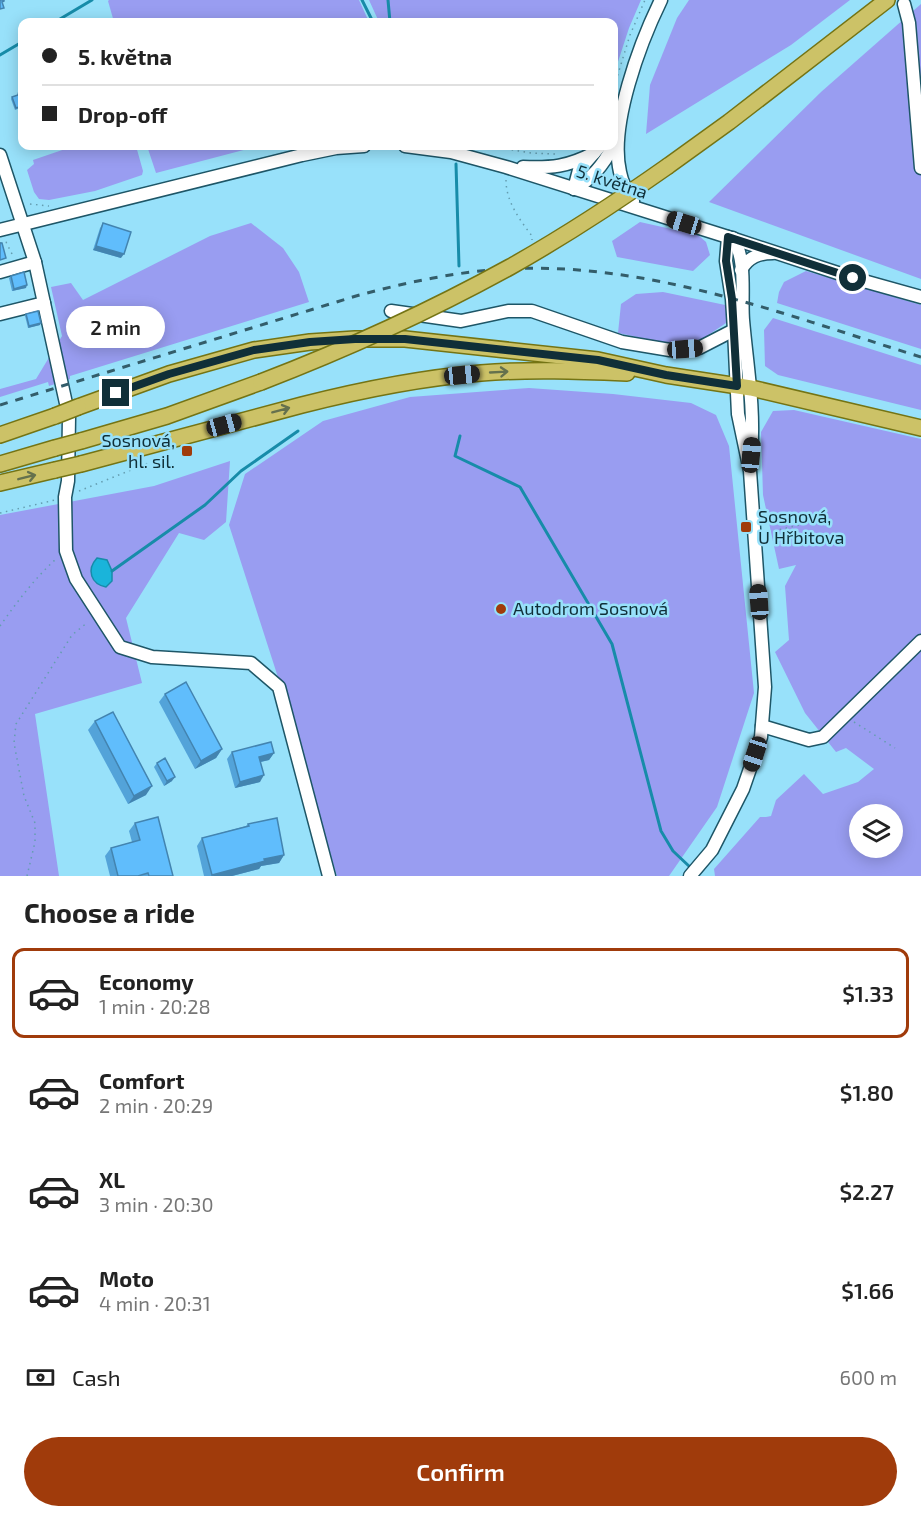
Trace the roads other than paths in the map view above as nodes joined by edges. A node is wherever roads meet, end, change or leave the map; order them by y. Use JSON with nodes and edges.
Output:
{"nodes":[{"id":1,"x":661,"y":0,"type":"edge"},
{"id":2,"x":887,"y":0,"type":"edge"},
{"id":3,"x":904,"y":4,"type":"dead end"},
{"id":4,"x":618,"y":122,"type":"edge"},
{"id":5,"x":326,"y":150,"type":"edge"},
{"id":6,"x":440,"y":150,"type":"edge"},
{"id":7,"x":595,"y":150,"type":"edge"},
{"id":8,"x":596,"y":150,"type":"edge"},
{"id":9,"x":610,"y":150,"type":"edge"},
{"id":10,"x":617,"y":150,"type":"edge"},
{"id":11,"x":0,"y":155,"type":"edge"},
{"id":12,"x":506,"y":167,"type":"junction"},
{"id":13,"x":921,"y":168,"type":"edge"},
{"id":14,"x":574,"y":189,"type":"junction"},
{"id":15,"x":640,"y":210,"type":"junction"},
{"id":16,"x":23,"y":224,"type":"junction"},
{"id":17,"x":0,"y":230,"type":"edge"},
{"id":18,"x":730,"y":238,"type":"junction"},
{"id":19,"x":774,"y":252,"type":"junction"},
{"id":20,"x":35,"y":262,"type":"junction"},
{"id":21,"x":741,"y":270,"type":"junction"},
{"id":22,"x":0,"y":272,"type":"edge"},
{"id":23,"x":921,"y":297,"type":"edge"},
{"id":24,"x":44,"y":303,"type":"junction"},
{"id":25,"x":390,"y":311,"type":"dead end"},
{"id":26,"x":0,"y":314,"type":"edge"},
{"id":27,"x":735,"y":330,"type":"junction"},
{"id":28,"x":666,"y":375,"type":"junction"},
{"id":29,"x":744,"y":387,"type":"junction"},
{"id":30,"x":921,"y":428,"type":"edge"},
{"id":31,"x":0,"y":435,"type":"edge"},
{"id":32,"x":0,"y":462,"type":"edge"},
{"id":33,"x":0,"y":483,"type":"edge"},
{"id":34,"x":921,"y":641,"type":"edge"},
{"id":35,"x":762,"y":726,"type":"junction"},
{"id":36,"x":329,"y":876,"type":"edge"},
{"id":37,"x":690,"y":876,"type":"edge"}],
"edges":[{"from":1,"to":4,"type":"street"},
{"from":2,"to":32,"type":"main road","bridge":true},
{"from":3,"to":13,"type":"street"},
{"from":5,"to":16,"type":"street"},
{"from":6,"to":12,"type":"street","name":"5. května"},
{"from":7,"to":12,"type":"street"},
{"from":8,"to":14,"type":"street"},
{"from":9,"to":14,"type":"street"},
{"from":10,"to":15,"type":"street"},
{"from":11,"to":16,"type":"street"},
{"from":12,"to":14,"type":"street","name":"5. května"},
{"from":14,"to":15,"type":"street","name":"5. května"},
{"from":15,"to":18,"type":"street","name":"5. května"},
{"from":16,"to":17,"type":"street"},
{"from":16,"to":20,"type":"street"},
{"from":18,"to":19,"type":"street","name":"5. května"},
{"from":18,"to":21,"type":"street"},
{"from":18,"to":27,"type":"street"},
{"from":19,"to":21,"type":"street"},
{"from":19,"to":23,"type":"street","name":"5. května"},
{"from":20,"to":22,"type":"street"},
{"from":20,"to":24,"type":"street"},
{"from":21,"to":29,"type":"street"},
{"from":24,"to":26,"type":"street"},
{"from":24,"to":36,"type":"street"},
{"from":25,"to":27,"type":"street"},
{"from":27,"to":29,"type":"street"},
{"from":28,"to":29,"type":"main road"},
{"from":28,"to":31,"type":"main road","bridge":true},
{"from":33,"to":28,"type":"main road","one_way":true,"bridge":true},
{"from":29,"to":30,"type":"main road"},
{"from":29,"to":35,"type":"street"},
{"from":34,"to":35,"type":"street"},
{"from":35,"to":37,"type":"street"}]}
